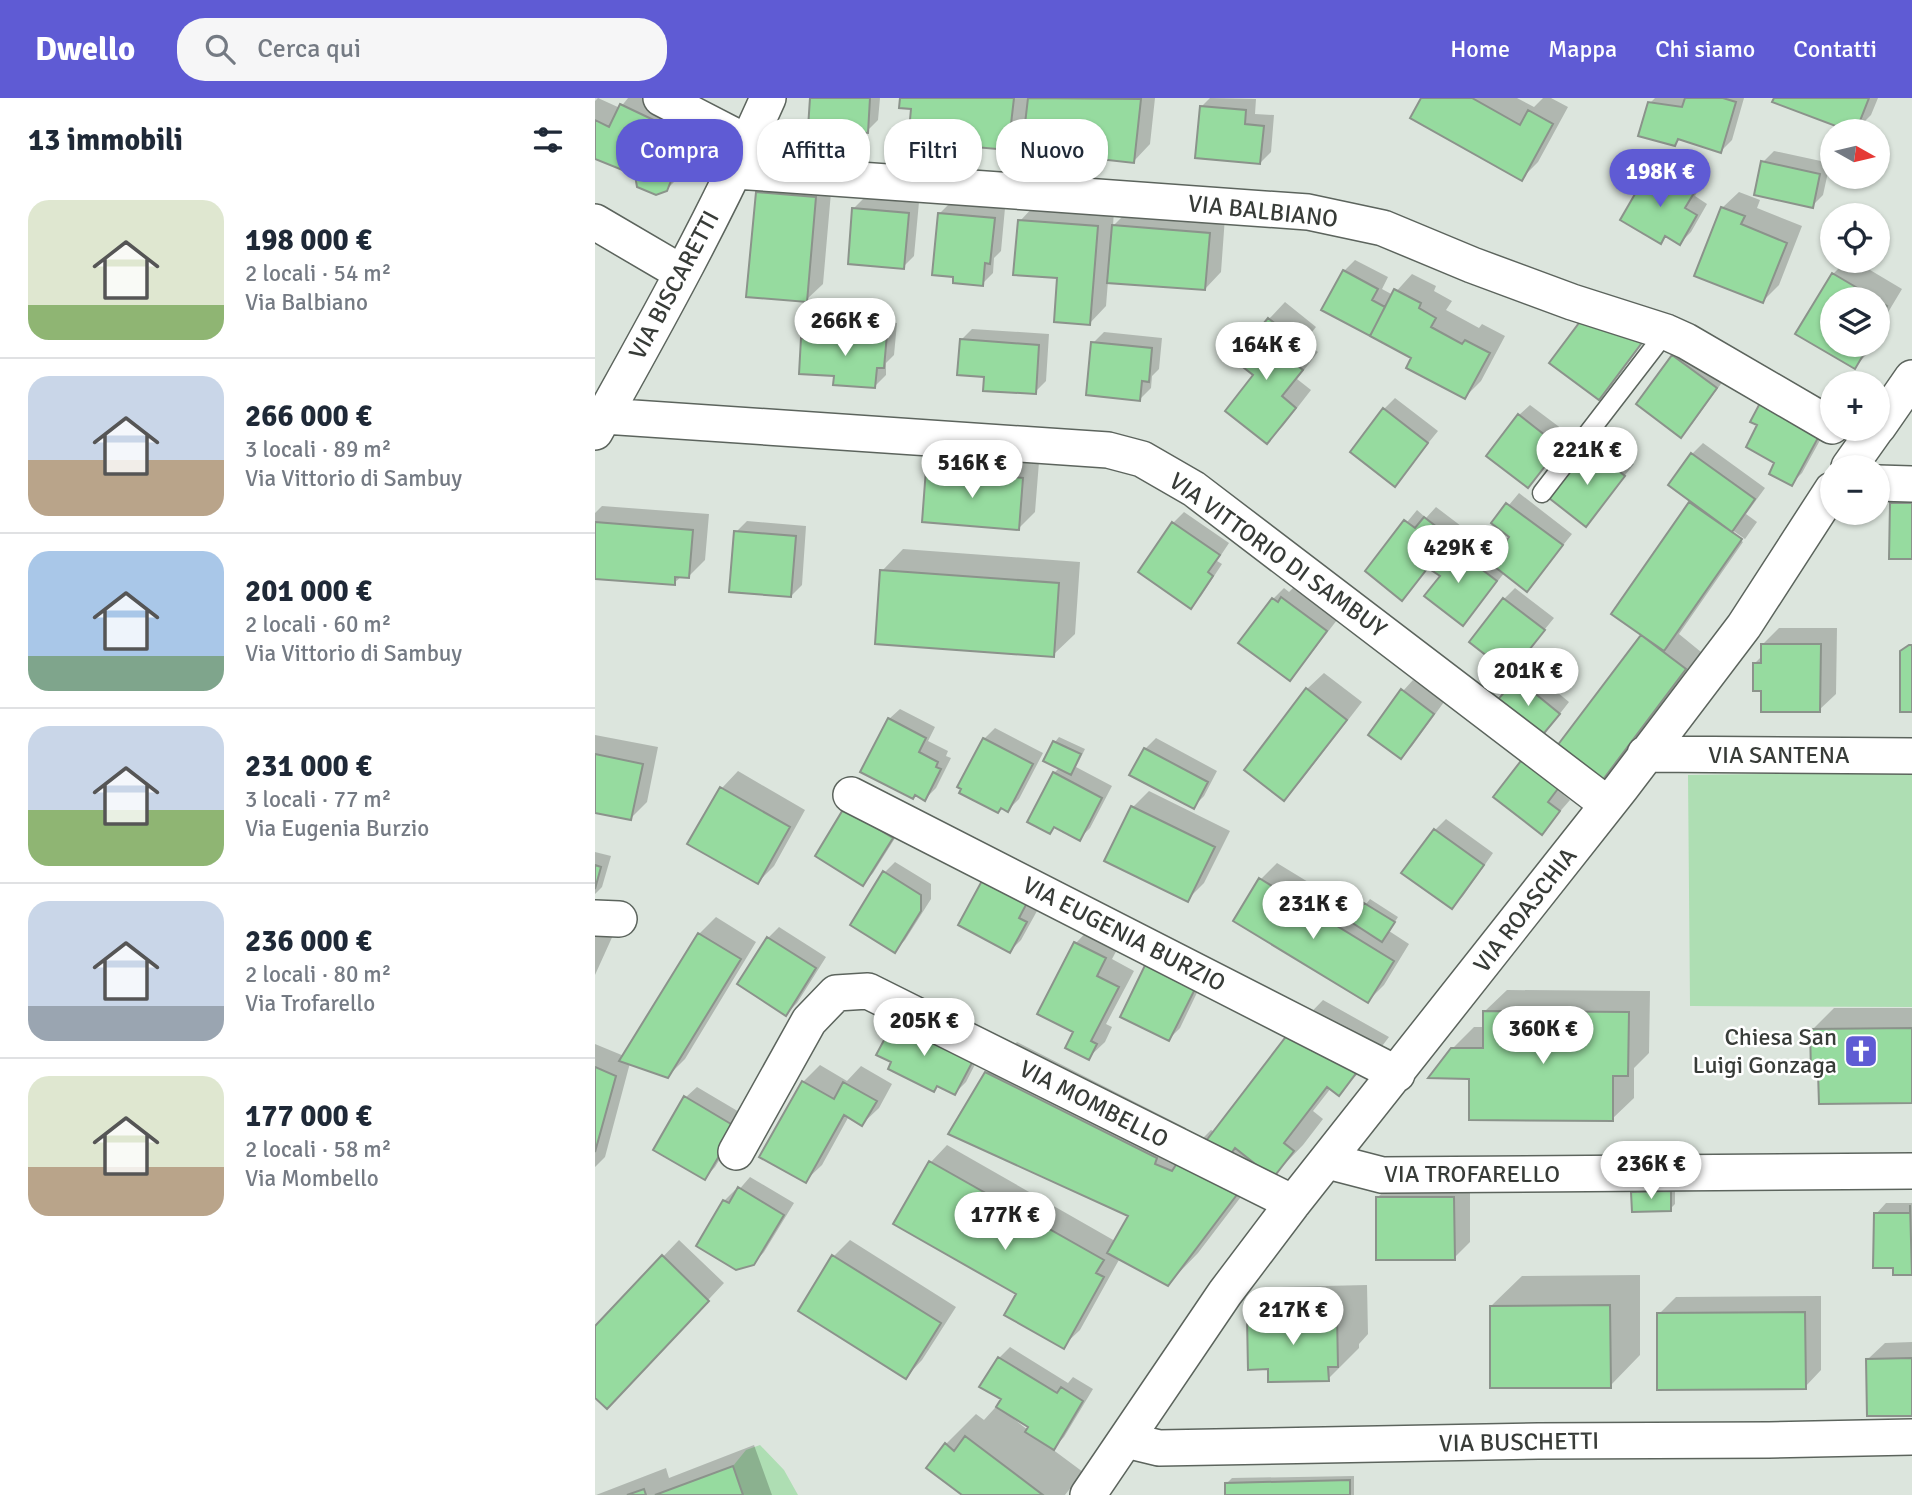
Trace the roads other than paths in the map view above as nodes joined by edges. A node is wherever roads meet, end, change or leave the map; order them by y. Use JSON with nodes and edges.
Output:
{"nodes":[{"id":1,"x":661,"y":98,"type":"edge"},
{"id":2,"x":768,"y":98,"type":"edge"},
{"id":3,"x":689,"y":119,"type":"edge"},
{"id":4,"x":743,"y":153,"type":"edge"},
{"id":5,"x":743,"y":157,"type":"edge"},
{"id":6,"x":728,"y":182,"type":"edge"},
{"id":7,"x":595,"y":222,"type":"edge"},
{"id":8,"x":682,"y":273,"type":"junction"},
{"id":9,"x":1666,"y":332,"type":"junction"},
{"id":10,"x":1912,"y":378,"type":"edge"},
{"id":11,"x":1890,"y":404,"type":"edge"},
{"id":12,"x":1820,"y":419,"type":"edge"},
{"id":13,"x":600,"y":424,"type":"edge"},
{"id":14,"x":1890,"y":483,"type":"edge"},
{"id":15,"x":1912,"y":484,"type":"edge"},
{"id":16,"x":1542,"y":493,"type":"dead end"},
{"id":17,"x":1820,"y":509,"type":"edge"},
{"id":18,"x":1645,"y":754,"type":"junction"},
{"id":19,"x":1912,"y":756,"type":"edge"},
{"id":20,"x":851,"y":795,"type":"dead end"},
{"id":21,"x":1607,"y":804,"type":"junction"},
{"id":22,"x":1397,"y":1074,"type":"junction"},
{"id":23,"x":736,"y":1152,"type":"dead end"},
{"id":24,"x":1328,"y":1161,"type":"junction"},
{"id":25,"x":1912,"y":1171,"type":"edge"},
{"id":26,"x":1293,"y":1203,"type":"junction"},
{"id":27,"x":1912,"y":1437,"type":"edge"},
{"id":28,"x":1126,"y":1440,"type":"junction"},
{"id":29,"x":1088,"y":1495,"type":"edge"}],
"edges":[{"from":1,"to":3,"type":"street"},
{"from":2,"to":4,"type":"street","name":"VIA BISCARETTI"},
{"from":5,"to":9,"type":"street","name":"VIA BALBIANO"},
{"from":6,"to":8,"type":"street","name":"VIA BISCARETTI"},
{"from":7,"to":8,"type":"street"},
{"from":8,"to":13,"type":"street","name":"VIA BISCARETTI"},
{"from":9,"to":12,"type":"street","name":"VIA BALBIANO"},
{"from":9,"to":16,"type":"lane"},
{"from":10,"to":11,"type":"street"},
{"from":13,"to":21,"type":"street","name":"VIA VITTORIO DI SAMBUY"},
{"from":14,"to":15,"type":"street"},
{"from":17,"to":18,"type":"street","name":"VIA ROASCHIA"},
{"from":18,"to":19,"type":"street","name":"VIA SANTENA"},
{"from":18,"to":21,"type":"street","name":"VIA ROASCHIA"},
{"from":20,"to":22,"type":"street","name":"VIA EUGENIA BURZIO"},
{"from":21,"to":22,"type":"street","name":"VIA ROASCHIA"},
{"from":22,"to":24,"type":"street","name":"VIA ROASCHIA"},
{"from":23,"to":26,"type":"street","name":"VIA MOMBELLO"},
{"from":24,"to":25,"type":"street","name":"VIA TROFARELLO"},
{"from":24,"to":26,"type":"street","name":"VIA ROASCHIA"},
{"from":26,"to":28,"type":"street","name":"VIA ROASCHIA"},
{"from":27,"to":28,"type":"street","name":"VIA BUSCHETTI"},
{"from":28,"to":29,"type":"street","name":"VIA ROASCHIA"}]}
